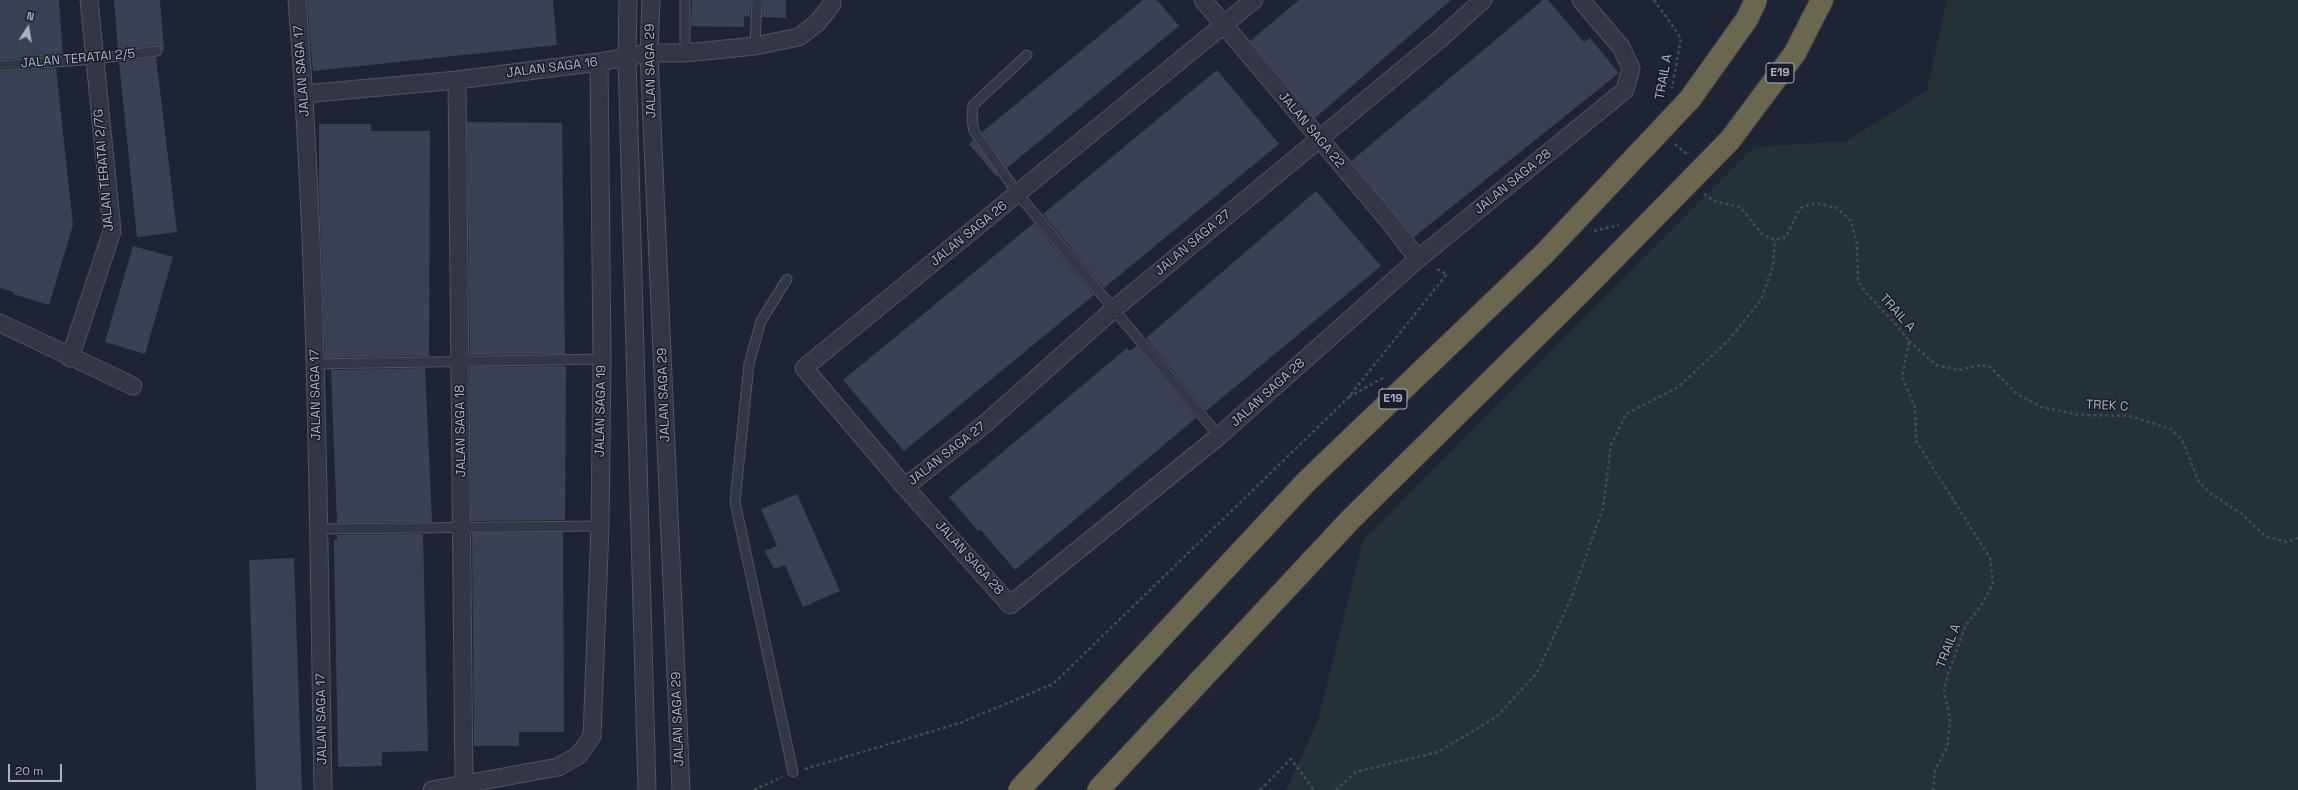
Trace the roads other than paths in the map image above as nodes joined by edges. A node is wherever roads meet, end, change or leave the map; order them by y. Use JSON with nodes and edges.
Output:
{"nodes":[{"id":1,"x":89,"y":0,"type":"edge"},
{"id":2,"x":297,"y":0,"type":"edge"},
{"id":3,"x":628,"y":0,"type":"edge"},
{"id":4,"x":650,"y":0,"type":"edge"},
{"id":5,"x":685,"y":0,"type":"edge"},
{"id":6,"x":757,"y":0,"type":"edge"},
{"id":7,"x":832,"y":0,"type":"edge"},
{"id":8,"x":1203,"y":0,"type":"edge"},
{"id":9,"x":1254,"y":0,"type":"edge"},
{"id":10,"x":1483,"y":0,"type":"edge"},
{"id":11,"x":1581,"y":0,"type":"edge"},
{"id":12,"x":1756,"y":0,"type":"edge"},
{"id":13,"x":1822,"y":0,"type":"edge"},
{"id":14,"x":1223,"y":26,"type":"junction"},
{"id":15,"x":756,"y":46,"type":"junction"},
{"id":16,"x":157,"y":50,"type":"dead end"},
{"id":17,"x":649,"y":53,"type":"junction"},
{"id":18,"x":685,"y":53,"type":"junction"},
{"id":19,"x":1027,"y":55,"type":"dead end"},
{"id":20,"x":626,"y":57,"type":"junction"},
{"id":21,"x":95,"y":59,"type":"junction"},
{"id":22,"x":599,"y":62,"type":"junction"},
{"id":23,"x":0,"y":66,"type":"edge"},
{"id":24,"x":456,"y":80,"type":"junction"},
{"id":25,"x":304,"y":94,"type":"junction"},
{"id":26,"x":1318,"y":139,"type":"junction"},
{"id":27,"x":1018,"y":194,"type":"junction"},
{"id":28,"x":1418,"y":259,"type":"junction"},
{"id":29,"x":787,"y":279,"type":"dead end"},
{"id":30,"x":1114,"y":309,"type":"junction"},
{"id":31,"x":0,"y":323,"type":"edge"},
{"id":32,"x":70,"y":358,"type":"junction"},
{"id":33,"x":602,"y":359,"type":"junction"},
{"id":34,"x":460,"y":362,"type":"junction"},
{"id":35,"x":315,"y":364,"type":"junction"},
{"id":36,"x":134,"y":386,"type":"dead end"},
{"id":37,"x":1219,"y":436,"type":"junction"},
{"id":38,"x":905,"y":487,"type":"junction"},
{"id":39,"x":600,"y":526,"type":"junction"},
{"id":40,"x":462,"y":528,"type":"junction"},
{"id":41,"x":318,"y":529,"type":"junction"},
{"id":42,"x":793,"y":772,"type":"road end"},
{"id":43,"x":464,"y":783,"type":"junction"},
{"id":44,"x":323,"y":790,"type":"edge"},
{"id":45,"x":432,"y":790,"type":"edge"},
{"id":46,"x":647,"y":790,"type":"edge"},
{"id":47,"x":681,"y":790,"type":"edge"},
{"id":48,"x":1019,"y":790,"type":"edge"},
{"id":49,"x":1098,"y":790,"type":"edge"}],
"edges":[{"from":1,"to":21,"type":"street","name":"JALAN TERATAI 2/7G"},
{"from":2,"to":25,"type":"street","name":"JALAN SAGA 17"},
{"from":3,"to":20,"type":"street","name":"JALAN SAGA 29"},
{"from":4,"to":17,"type":"street","name":"JALAN SAGA 29"},
{"from":5,"to":18,"type":"lane"},
{"from":6,"to":15,"type":"lane"},
{"from":7,"to":15,"type":"street","name":"JALAN SAGA 16"},
{"from":8,"to":14,"type":"street","name":"JALAN SAGA 22"},
{"from":9,"to":14,"type":"street","name":"JALAN SAGA 26"},
{"from":10,"to":26,"type":"street","name":"JALAN SAGA 27"},
{"from":11,"to":28,"type":"street","name":"JALAN SAGA 28"},
{"from":12,"to":48,"type":"highway","number":"E19","bridge":true},
{"from":13,"to":49,"type":"highway","number":"E19","bridge":true},
{"from":14,"to":26,"type":"street","name":"JALAN SAGA 22"},
{"from":14,"to":27,"type":"street","name":"JALAN SAGA 26"},
{"from":15,"to":18,"type":"street","name":"JALAN SAGA 16"},
{"from":16,"to":21,"type":"lane","name":"JALAN TERATAI 2/5"},
{"from":17,"to":18,"type":"street","name":"JALAN SAGA 16"},
{"from":17,"to":20,"type":"street","name":"JALAN SAGA 16"},
{"from":17,"to":47,"type":"street","name":"JALAN SAGA 29"},
{"from":19,"to":27,"type":"lane"},
{"from":20,"to":22,"type":"street","name":"JALAN SAGA 16"},
{"from":20,"to":46,"type":"street","name":"JALAN SAGA 29"},
{"from":21,"to":23,"type":"lane","name":"JALAN TERATAI 2/5"},
{"from":21,"to":32,"type":"street","name":"JALAN TERATAI 2/7G"},
{"from":22,"to":24,"type":"street","name":"JALAN SAGA 16"},
{"from":22,"to":33,"type":"street","name":"JALAN SAGA 19"},
{"from":24,"to":25,"type":"street","name":"JALAN SAGA 16"},
{"from":24,"to":34,"type":"street","name":"JALAN SAGA 18"},
{"from":25,"to":35,"type":"street","name":"JALAN SAGA 17"},
{"from":26,"to":28,"type":"street","name":"JALAN SAGA 22"},
{"from":26,"to":30,"type":"street","name":"JALAN SAGA 27"},
{"from":27,"to":30,"type":"lane"},
{"from":27,"to":38,"type":"street","name":"JALAN SAGA 26"},
{"from":28,"to":37,"type":"street","name":"JALAN SAGA 28"},
{"from":29,"to":42,"type":"lane"},
{"from":30,"to":37,"type":"lane"},
{"from":30,"to":38,"type":"street","name":"JALAN SAGA 27"},
{"from":31,"to":32,"type":"street"},
{"from":32,"to":36,"type":"street"},
{"from":33,"to":34,"type":"lane"},
{"from":33,"to":39,"type":"street","name":"JALAN SAGA 19"},
{"from":34,"to":35,"type":"lane"},
{"from":34,"to":40,"type":"street","name":"JALAN SAGA 18"},
{"from":35,"to":41,"type":"street","name":"JALAN SAGA 17"},
{"from":37,"to":38,"type":"street","name":"JALAN SAGA 28"},
{"from":39,"to":40,"type":"lane"},
{"from":39,"to":43,"type":"street","name":"JALAN SAGA 19"},
{"from":40,"to":41,"type":"lane"},
{"from":40,"to":43,"type":"street","name":"JALAN SAGA 18"},
{"from":41,"to":44,"type":"street","name":"JALAN SAGA 17"},
{"from":43,"to":45,"type":"street"}]}
